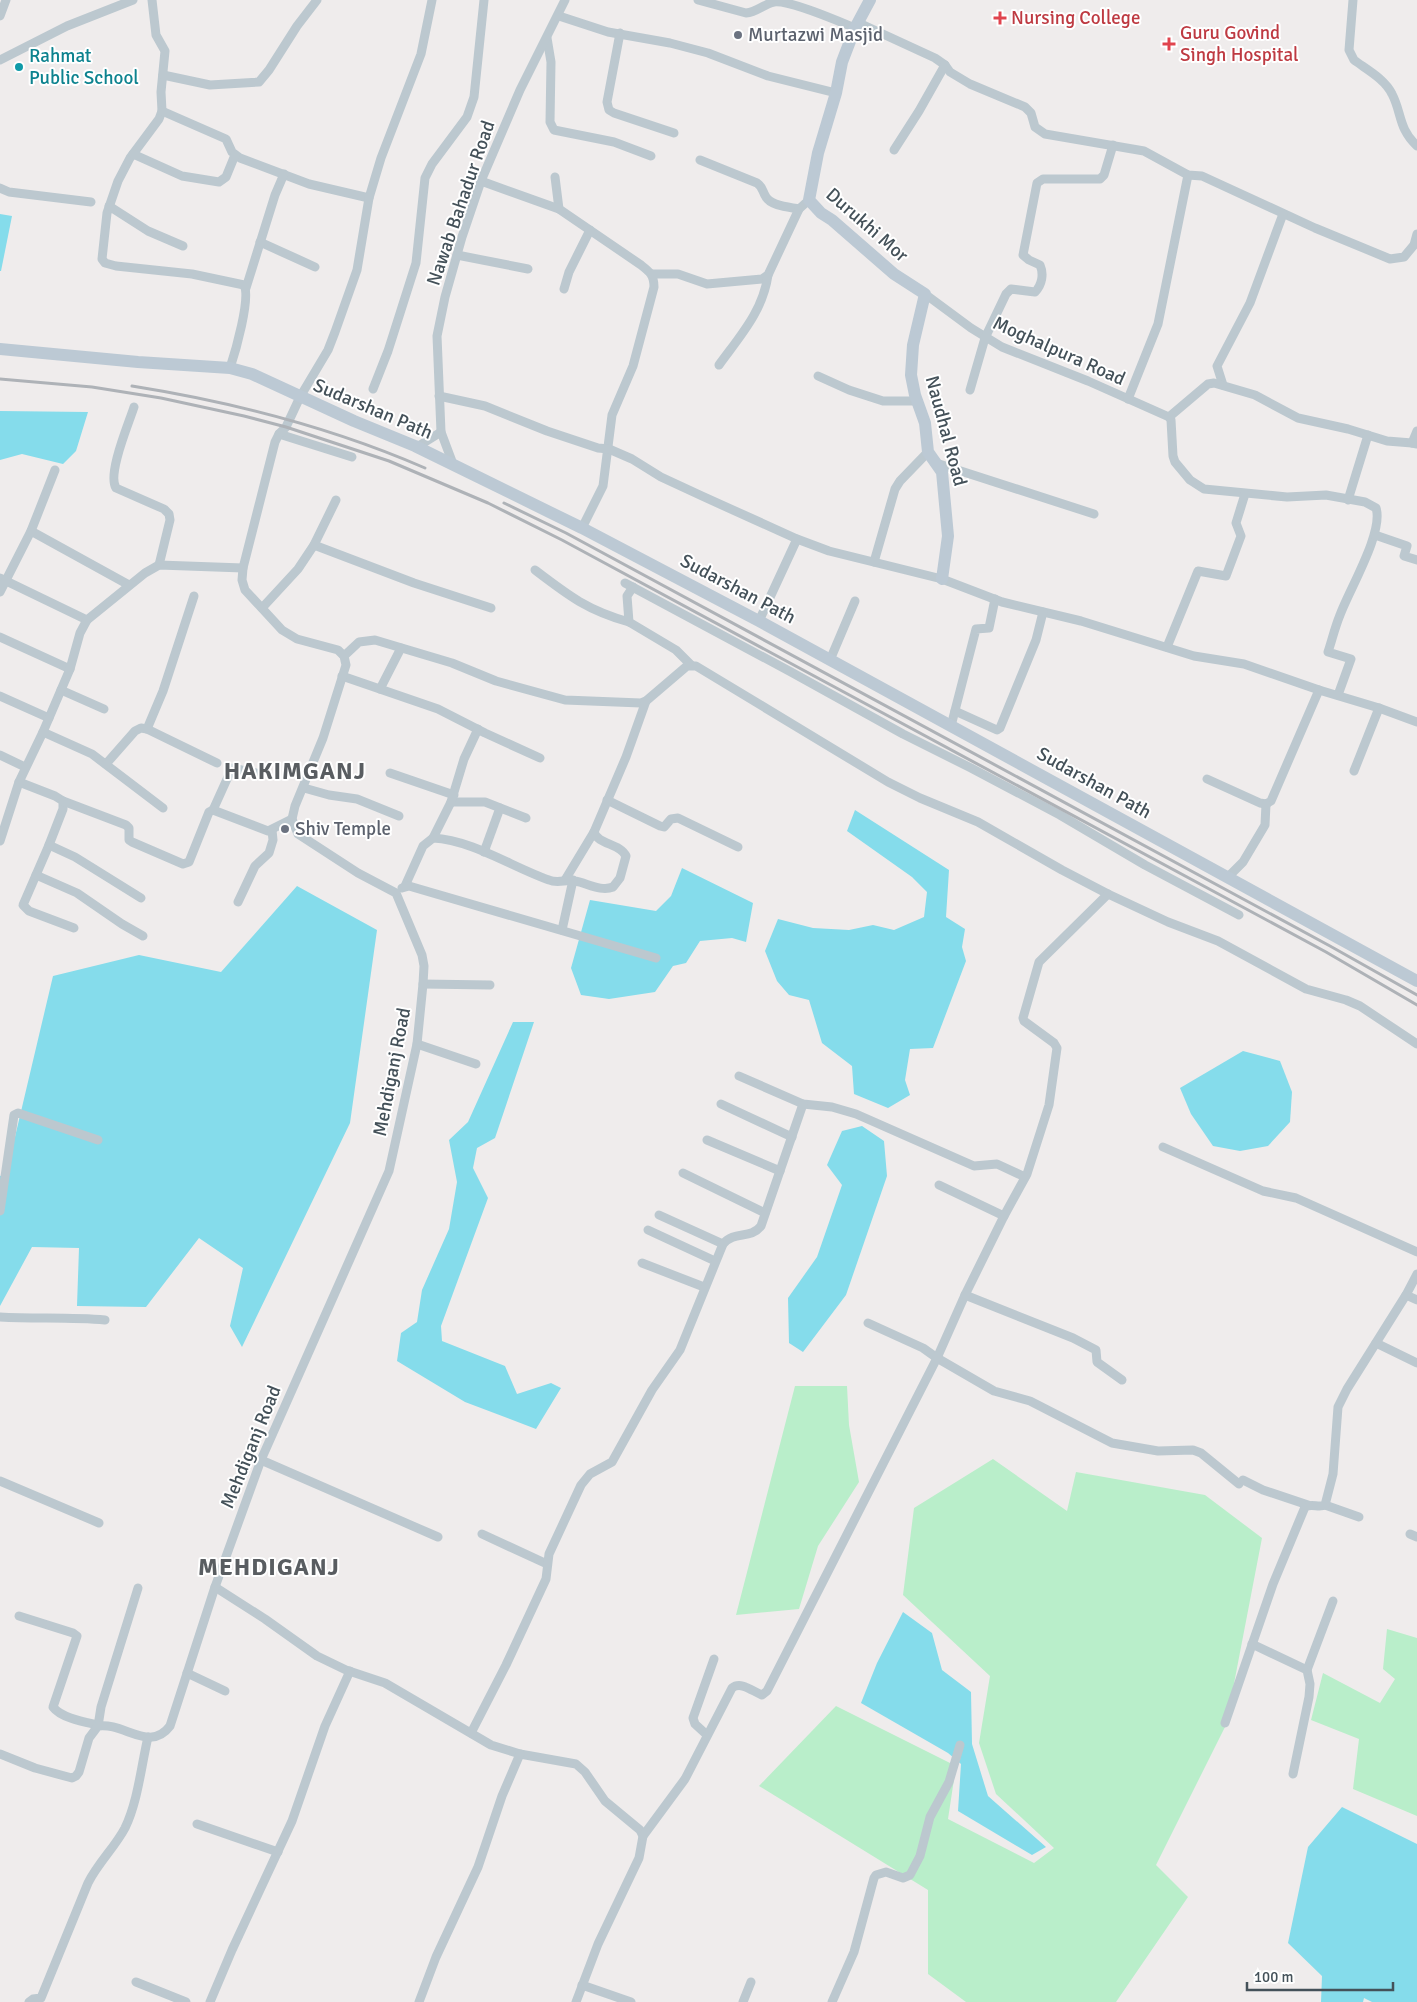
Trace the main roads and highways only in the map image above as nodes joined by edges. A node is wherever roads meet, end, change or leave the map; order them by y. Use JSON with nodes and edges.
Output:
{"nodes":[{"id":1,"x":870,"y":0,"type":"edge"},
{"id":2,"x":925,"y":294,"type":"joint"},
{"id":3,"x":0,"y":349,"type":"edge"},
{"id":4,"x":942,"y":579,"type":"road end"},
{"id":5,"x":1417,"y":981,"type":"edge"}],
"edges":[{"from":1,"to":2,"type":"main road","name":"Durukhi Mor"},
{"from":2,"to":4,"type":"main road","name":"Naudhal Road"},
{"from":3,"to":5,"type":"main road","name":"Sudarshan Path"}]}
